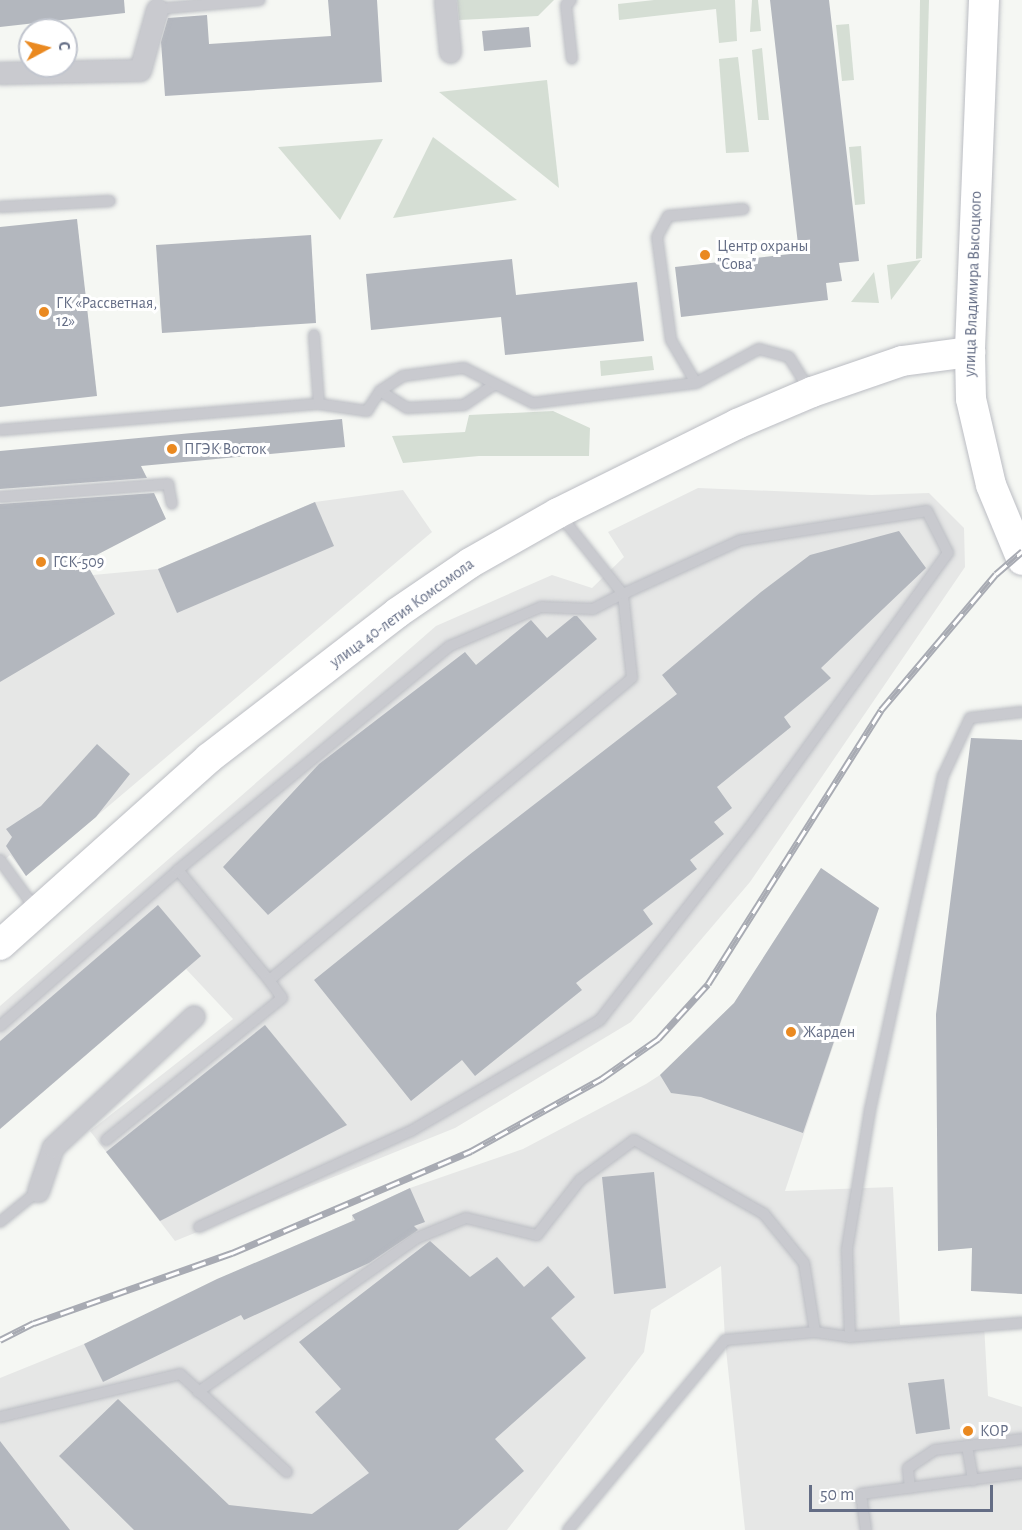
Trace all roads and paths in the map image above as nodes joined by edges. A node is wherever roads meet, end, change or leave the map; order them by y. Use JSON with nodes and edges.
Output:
{"nodes":[{"id":1,"x":260,"y":0,"type":"edge"},
{"id":2,"x":445,"y":0,"type":"edge"},
{"id":3,"x":571,"y":0,"type":"edge"},
{"id":4,"x":984,"y":0,"type":"edge"},
{"id":5,"x":157,"y":9,"type":"joint"},
{"id":6,"x":450,"y":52,"type":"dead end"},
{"id":7,"x":572,"y":59,"type":"dead end"},
{"id":8,"x":0,"y":73,"type":"edge"},
{"id":9,"x":110,"y":201,"type":"dead end"},
{"id":10,"x":0,"y":207,"type":"edge"},
{"id":11,"x":744,"y":209,"type":"dead end"},
{"id":12,"x":314,"y":335,"type":"dead end"},
{"id":13,"x":970,"y":352,"type":"junction"},
{"id":14,"x":696,"y":383,"type":"junction"},
{"id":15,"x":494,"y":385,"type":"junction"},
{"id":16,"x":380,"y":391,"type":"junction"},
{"id":17,"x":812,"y":392,"type":"junction"},
{"id":18,"x":319,"y":404,"type":"junction"},
{"id":19,"x":0,"y":430,"type":"edge"},
{"id":20,"x":0,"y":497,"type":"edge"},
{"id":21,"x":172,"y":504,"type":"dead end"},
{"id":22,"x":558,"y":513,"type":"junction"},
{"id":23,"x":1022,"y":560,"type":"edge"},
{"id":24,"x":623,"y":594,"type":"junction"},
{"id":25,"x":1022,"y":712,"type":"edge"},
{"id":26,"x":0,"y":860,"type":"edge"},
{"id":27,"x":178,"y":870,"type":"junction"},
{"id":28,"x":38,"y":911,"type":"junction"},
{"id":29,"x":0,"y":945,"type":"edge"},
{"id":30,"x":268,"y":980,"type":"junction"},
{"id":31,"x":194,"y":1016,"type":"dead end"},
{"id":32,"x":0,"y":1026,"type":"edge"},
{"id":33,"x":106,"y":1140,"type":"dead end"},
{"id":34,"x":38,"y":1191,"type":"joint"},
{"id":35,"x":0,"y":1222,"type":"edge"},
{"id":36,"x":199,"y":1227,"type":"dead end"},
{"id":37,"x":1022,"y":1323,"type":"edge"},
{"id":38,"x":815,"y":1332,"type":"junction"},
{"id":39,"x":850,"y":1336,"type":"junction"},
{"id":40,"x":198,"y":1392,"type":"junction"},
{"id":41,"x":0,"y":1417,"type":"edge"},
{"id":42,"x":1022,"y":1439,"type":"edge"},
{"id":43,"x":967,"y":1446,"type":"junction"},
{"id":44,"x":286,"y":1472,"type":"dead end"},
{"id":45,"x":1022,"y":1473,"type":"edge"},
{"id":46,"x":973,"y":1480,"type":"junction"},
{"id":47,"x":910,"y":1488,"type":"junction"},
{"id":48,"x":568,"y":1530,"type":"edge"},
{"id":49,"x":866,"y":1530,"type":"edge"}],
"edges":[{"from":1,"to":5,"type":"lane"},
{"from":2,"to":6,"type":"street"},
{"from":3,"to":7,"type":"lane"},
{"from":4,"to":13,"type":"main road","name":"улица Владимира Высоцкого"},
{"from":5,"to":8,"type":"street"},
{"from":9,"to":10,"type":"lane"},
{"from":11,"to":14,"type":"lane"},
{"from":12,"to":18,"type":"lane"},
{"from":13,"to":17,"type":"main road","name":"улица 40-летия Комсомола"},
{"from":13,"to":23,"type":"main road","name":"улица Владимира Высоцкого"},
{"from":14,"to":15,"type":"lane"},
{"from":14,"to":17,"type":"lane"},
{"from":15,"to":16,"type":"lane"},
{"from":15,"to":16,"type":"lane"},
{"from":16,"to":18,"type":"lane"},
{"from":17,"to":22,"type":"main road","name":"улица 40-летия Комсомола"},
{"from":18,"to":19,"type":"lane"},
{"from":20,"to":21,"type":"lane"},
{"from":22,"to":24,"type":"lane"},
{"from":22,"to":28,"type":"main road","name":"улица 40-летия Комсомола"},
{"from":24,"to":27,"type":"lane"},
{"from":24,"to":30,"type":"lane"},
{"from":24,"to":36,"type":"lane"},
{"from":25,"to":39,"type":"lane"},
{"from":26,"to":28,"type":"lane"},
{"from":27,"to":30,"type":"lane"},
{"from":27,"to":32,"type":"lane"},
{"from":28,"to":29,"type":"main road","name":"улица 40-летия Комсомола"},
{"from":30,"to":33,"type":"lane"},
{"from":31,"to":34,"type":"street"},
{"from":34,"to":35,"type":"lane"},
{"from":37,"to":39,"type":"lane"},
{"from":38,"to":39,"type":"lane"},
{"from":38,"to":40,"type":"lane"},
{"from":38,"to":48,"type":"lane"},
{"from":40,"to":41,"type":"lane"},
{"from":40,"to":44,"type":"lane"},
{"from":42,"to":43,"type":"lane"},
{"from":43,"to":46,"type":"lane"},
{"from":43,"to":47,"type":"lane"},
{"from":45,"to":46,"type":"lane"},
{"from":46,"to":47,"type":"lane"},
{"from":47,"to":49,"type":"lane"}]}
